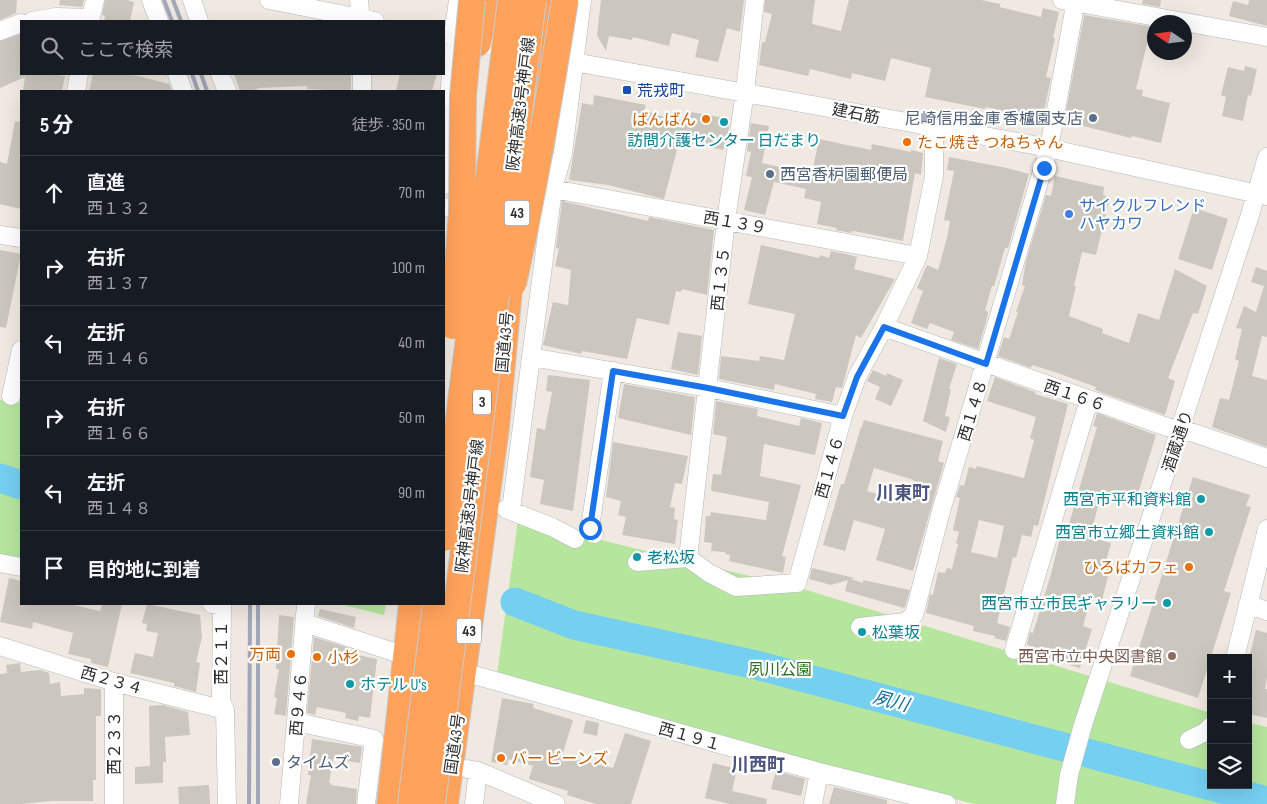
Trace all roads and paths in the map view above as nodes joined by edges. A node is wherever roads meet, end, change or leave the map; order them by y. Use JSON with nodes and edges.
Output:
{"nodes":[{"id":1,"x":95,"y":0,"type":"edge"},
{"id":2,"x":152,"y":0,"type":"edge"},
{"id":3,"x":192,"y":0,"type":"edge"},
{"id":4,"x":268,"y":0,"type":"edge"},
{"id":5,"x":360,"y":0,"type":"edge"},
{"id":6,"x":458,"y":0,"type":"edge"},
{"id":7,"x":472,"y":0,"type":"edge"},
{"id":8,"x":486,"y":0,"type":"edge"},
{"id":9,"x":511,"y":0,"type":"edge"},
{"id":10,"x":534,"y":0,"type":"edge"},
{"id":11,"x":548,"y":0,"type":"edge"},
{"id":12,"x":564,"y":0,"type":"edge"},
{"id":13,"x":582,"y":0,"type":"edge"},
{"id":14,"x":756,"y":0,"type":"edge"},
{"id":15,"x":1071,"y":1,"type":"edge"},
{"id":16,"x":38,"y":20,"type":"edge"},
{"id":17,"x":90,"y":20,"type":"edge"},
{"id":18,"x":159,"y":20,"type":"edge"},
{"id":19,"x":199,"y":20,"type":"edge"},
{"id":20,"x":366,"y":20,"type":"edge"},
{"id":21,"x":20,"y":23,"type":"edge"},
{"id":22,"x":0,"y":31,"type":"edge"},
{"id":23,"x":448,"y":36,"type":"edge"},
{"id":24,"x":1267,"y":37,"type":"edge"},
{"id":25,"x":478,"y":42,"type":"junction"},
{"id":26,"x":539,"y":56,"type":"junction"},
{"id":27,"x":574,"y":63,"type":"junction"},
{"id":28,"x":79,"y":75,"type":"edge"},
{"id":29,"x":177,"y":75,"type":"edge"},
{"id":30,"x":220,"y":75,"type":"edge"},
{"id":31,"x":362,"y":75,"type":"edge"},
{"id":32,"x":76,"y":90,"type":"edge"},
{"id":33,"x":183,"y":90,"type":"edge"},
{"id":34,"x":228,"y":90,"type":"edge"},
{"id":35,"x":362,"y":90,"type":"edge"},
{"id":36,"x":744,"y":92,"type":"junction"},
{"id":37,"x":934,"y":128,"type":"junction"},
{"id":38,"x":445,"y":147,"type":"edge"},
{"id":39,"x":1049,"y":148,"type":"junction"},
{"id":40,"x":1267,"y":157,"type":"edge"},
{"id":41,"x":553,"y":189,"type":"junction"},
{"id":42,"x":1262,"y":195,"type":"edge"},
{"id":43,"x":449,"y":208,"type":"edge"},
{"id":44,"x":516,"y":216,"type":"junction"},
{"id":45,"x":726,"y":220,"type":"junction"},
{"id":46,"x":0,"y":235,"type":"edge"},
{"id":47,"x":20,"y":238,"type":"edge"},
{"id":48,"x":918,"y":256,"type":"junction"},
{"id":49,"x":445,"y":286,"type":"edge"},
{"id":50,"x":884,"y":327,"type":"junction"},
{"id":51,"x":20,"y":355,"type":"edge"},
{"id":52,"x":531,"y":357,"type":"junction"},
{"id":53,"x":986,"y":364,"type":"junction"},
{"id":54,"x":613,"y":371,"type":"junction"},
{"id":55,"x":708,"y":388,"type":"junction"},
{"id":56,"x":11,"y":396,"type":"dead end"},
{"id":57,"x":1089,"y":400,"type":"junction"},
{"id":58,"x":843,"y":416,"type":"junction"},
{"id":59,"x":1180,"y":430,"type":"junction"},
{"id":60,"x":1267,"y":458,"type":"edge"},
{"id":61,"x":464,"y":463,"type":"junction"},
{"id":62,"x":1267,"y":529,"type":"edge"},
{"id":63,"x":445,"y":534,"type":"edge"},
{"id":64,"x":594,"y":534,"type":"dead end"},
{"id":65,"x":576,"y":539,"type":"dead end"},
{"id":66,"x":688,"y":558,"type":"junction"},
{"id":67,"x":637,"y":562,"type":"dead end"},
{"id":68,"x":0,"y":563,"type":"edge"},
{"id":69,"x":20,"y":567,"type":"edge"},
{"id":70,"x":1248,"y":604,"type":"junction"},
{"id":71,"x":217,"y":605,"type":"edge"},
{"id":72,"x":306,"y":605,"type":"edge"},
{"id":73,"x":412,"y":605,"type":"edge"},
{"id":74,"x":436,"y":605,"type":"edge"},
{"id":75,"x":1267,"y":610,"type":"edge"},
{"id":76,"x":305,"y":623,"type":"junction"},
{"id":77,"x":860,"y":627,"type":"dead end"},
{"id":78,"x":0,"y":646,"type":"edge"},
{"id":79,"x":1014,"y":650,"type":"dead end"},
{"id":80,"x":391,"y":652,"type":"junction"},
{"id":81,"x":1236,"y":654,"type":"edge"},
{"id":82,"x":463,"y":672,"type":"junction"},
{"id":83,"x":114,"y":682,"type":"junction"},
{"id":84,"x":223,"y":705,"type":"junction"},
{"id":85,"x":297,"y":722,"type":"junction"},
{"id":86,"x":1207,"y":730,"type":"edge"},
{"id":87,"x":1189,"y":740,"type":"dead end"},
{"id":88,"x":817,"y":769,"type":"junction"},
{"id":89,"x":945,"y":803,"type":"edge"},
{"id":90,"x":114,"y":804,"type":"edge"},
{"id":91,"x":227,"y":804,"type":"edge"},
{"id":92,"x":289,"y":804,"type":"edge"},
{"id":93,"x":366,"y":804,"type":"edge"},
{"id":94,"x":390,"y":804,"type":"edge"},
{"id":95,"x":411,"y":804,"type":"edge"},
{"id":96,"x":432,"y":804,"type":"edge"},
{"id":97,"x":445,"y":804,"type":"edge"},
{"id":98,"x":474,"y":804,"type":"edge"},
{"id":99,"x":556,"y":804,"type":"edge"},
{"id":100,"x":813,"y":804,"type":"edge"},
{"id":101,"x":1065,"y":804,"type":"edge"}],
"edges":[{"from":1,"to":17,"type":"street"},
{"from":2,"to":18,"type":"street"},
{"from":3,"to":19,"type":"street"},
{"from":4,"to":20,"type":"street"},
{"from":5,"to":20,"type":"street"},
{"from":6,"to":23,"type":"street"},
{"from":7,"to":61,"type":"highway","bridge":true},
{"from":8,"to":25,"type":"highway"},
{"from":9,"to":61,"type":"highway","name":"阪神高速3号神戸線","number":"3","bridge":true},
{"from":10,"to":61,"type":"highway","name":"阪神高速3号神戸線","number":"3","bridge":true},
{"from":11,"to":26,"type":"highway","name":"国道43号","number":"43"},
{"from":12,"to":61,"type":"highway","bridge":true},
{"from":13,"to":27,"type":"street"},
{"from":14,"to":36,"type":"street","name":"西１３５"},
{"from":15,"to":24,"type":"street"},
{"from":15,"to":39,"type":"street","name":"西１４８"},
{"from":16,"to":17,"type":"street"},
{"from":21,"to":22,"type":"street"},
{"from":23,"to":25,"type":"street","name":"建石筋"},
{"from":23,"to":38,"type":"street"},
{"from":25,"to":26,"type":"street","name":"建石筋"},
{"from":25,"to":43,"type":"highway"},
{"from":26,"to":27,"type":"street","name":"建石筋"},
{"from":26,"to":44,"type":"highway","name":"国道43号","number":"43"},
{"from":27,"to":36,"type":"street","name":"建石筋"},
{"from":27,"to":41,"type":"street"},
{"from":28,"to":32,"type":"street"},
{"from":29,"to":33,"type":"street"},
{"from":30,"to":34,"type":"street"},
{"from":31,"to":35,"type":"street"},
{"from":36,"to":37,"type":"street","name":"建石筋"},
{"from":36,"to":45,"type":"street","name":"西１３５"},
{"from":37,"to":39,"type":"street","name":"建石筋"},
{"from":37,"to":48,"type":"street","name":"西１４６"},
{"from":39,"to":42,"type":"street","name":"建石筋"},
{"from":39,"to":53,"type":"street","name":"西１４８"},
{"from":40,"to":42,"type":"street","name":"酒蔵通り"},
{"from":41,"to":45,"type":"street","name":"西１３９"},
{"from":41,"to":52,"type":"street"},
{"from":42,"to":59,"type":"street","name":"酒蔵通り"},
{"from":43,"to":44,"type":"street"},
{"from":43,"to":49,"type":"highway"},
{"from":44,"to":82,"type":"highway","name":"国道43号","number":"43"},
{"from":45,"to":48,"type":"street","name":"西１３９"},
{"from":45,"to":55,"type":"street","name":"西１３５"},
{"from":46,"to":47,"type":"street"},
{"from":48,"to":50,"type":"street","name":"西１４６"},
{"from":50,"to":53,"type":"street","name":"西１６６"},
{"from":50,"to":58,"type":"street","name":"西１４６"},
{"from":51,"to":56,"type":"street"},
{"from":52,"to":54,"type":"street"},
{"from":52,"to":65,"type":"street"},
{"from":53,"to":57,"type":"street","name":"西１６６"},
{"from":53,"to":77,"type":"street","name":"西１４８"},
{"from":54,"to":55,"type":"street"},
{"from":54,"to":64,"type":"street"},
{"from":55,"to":58,"type":"street"},
{"from":55,"to":66,"type":"street","name":"西１３５"},
{"from":57,"to":59,"type":"street","name":"西１６６"},
{"from":57,"to":79,"type":"street"},
{"from":58,"to":66,"type":"street","name":"西１４６"},
{"from":59,"to":60,"type":"street","name":"西１６６"},
{"from":59,"to":101,"type":"street","name":"酒蔵通り"},
{"from":61,"to":63,"type":"highway","name":"阪神高速3号神戸線","number":"3","bridge":true},
{"from":61,"to":96,"type":"highway","name":"阪神高速3号神戸線","number":"3","bridge":true},
{"from":62,"to":70,"type":"street"},
{"from":66,"to":67,"type":"street"},
{"from":68,"to":69,"type":"street"},
{"from":70,"to":75,"type":"street"},
{"from":70,"to":81,"type":"street"},
{"from":71,"to":84,"type":"street","name":"西２１１"},
{"from":72,"to":76,"type":"street","name":"西９４６"},
{"from":73,"to":80,"type":"highway"},
{"from":74,"to":95,"type":"highway","bridge":true},
{"from":76,"to":80,"type":"street"},
{"from":76,"to":85,"type":"street","name":"西９４６"},
{"from":78,"to":83,"type":"street","name":"西２３４"},
{"from":80,"to":94,"type":"highway"},
{"from":82,"to":88,"type":"street","name":"西１９１"},
{"from":82,"to":97,"type":"highway","name":"国道43号","number":"43"},
{"from":83,"to":84,"type":"street","name":"西２３４"},
{"from":83,"to":90,"type":"street","name":"西２３３"},
{"from":84,"to":91,"type":"street","name":"西２１１"},
{"from":85,"to":92,"type":"street","name":"西９４６"},
{"from":85,"to":93,"type":"street"},
{"from":86,"to":87,"type":"street"},
{"from":88,"to":89,"type":"street","name":"西１９１"},
{"from":88,"to":100,"type":"street"},
{"from":98,"to":99,"type":"street"}]}
